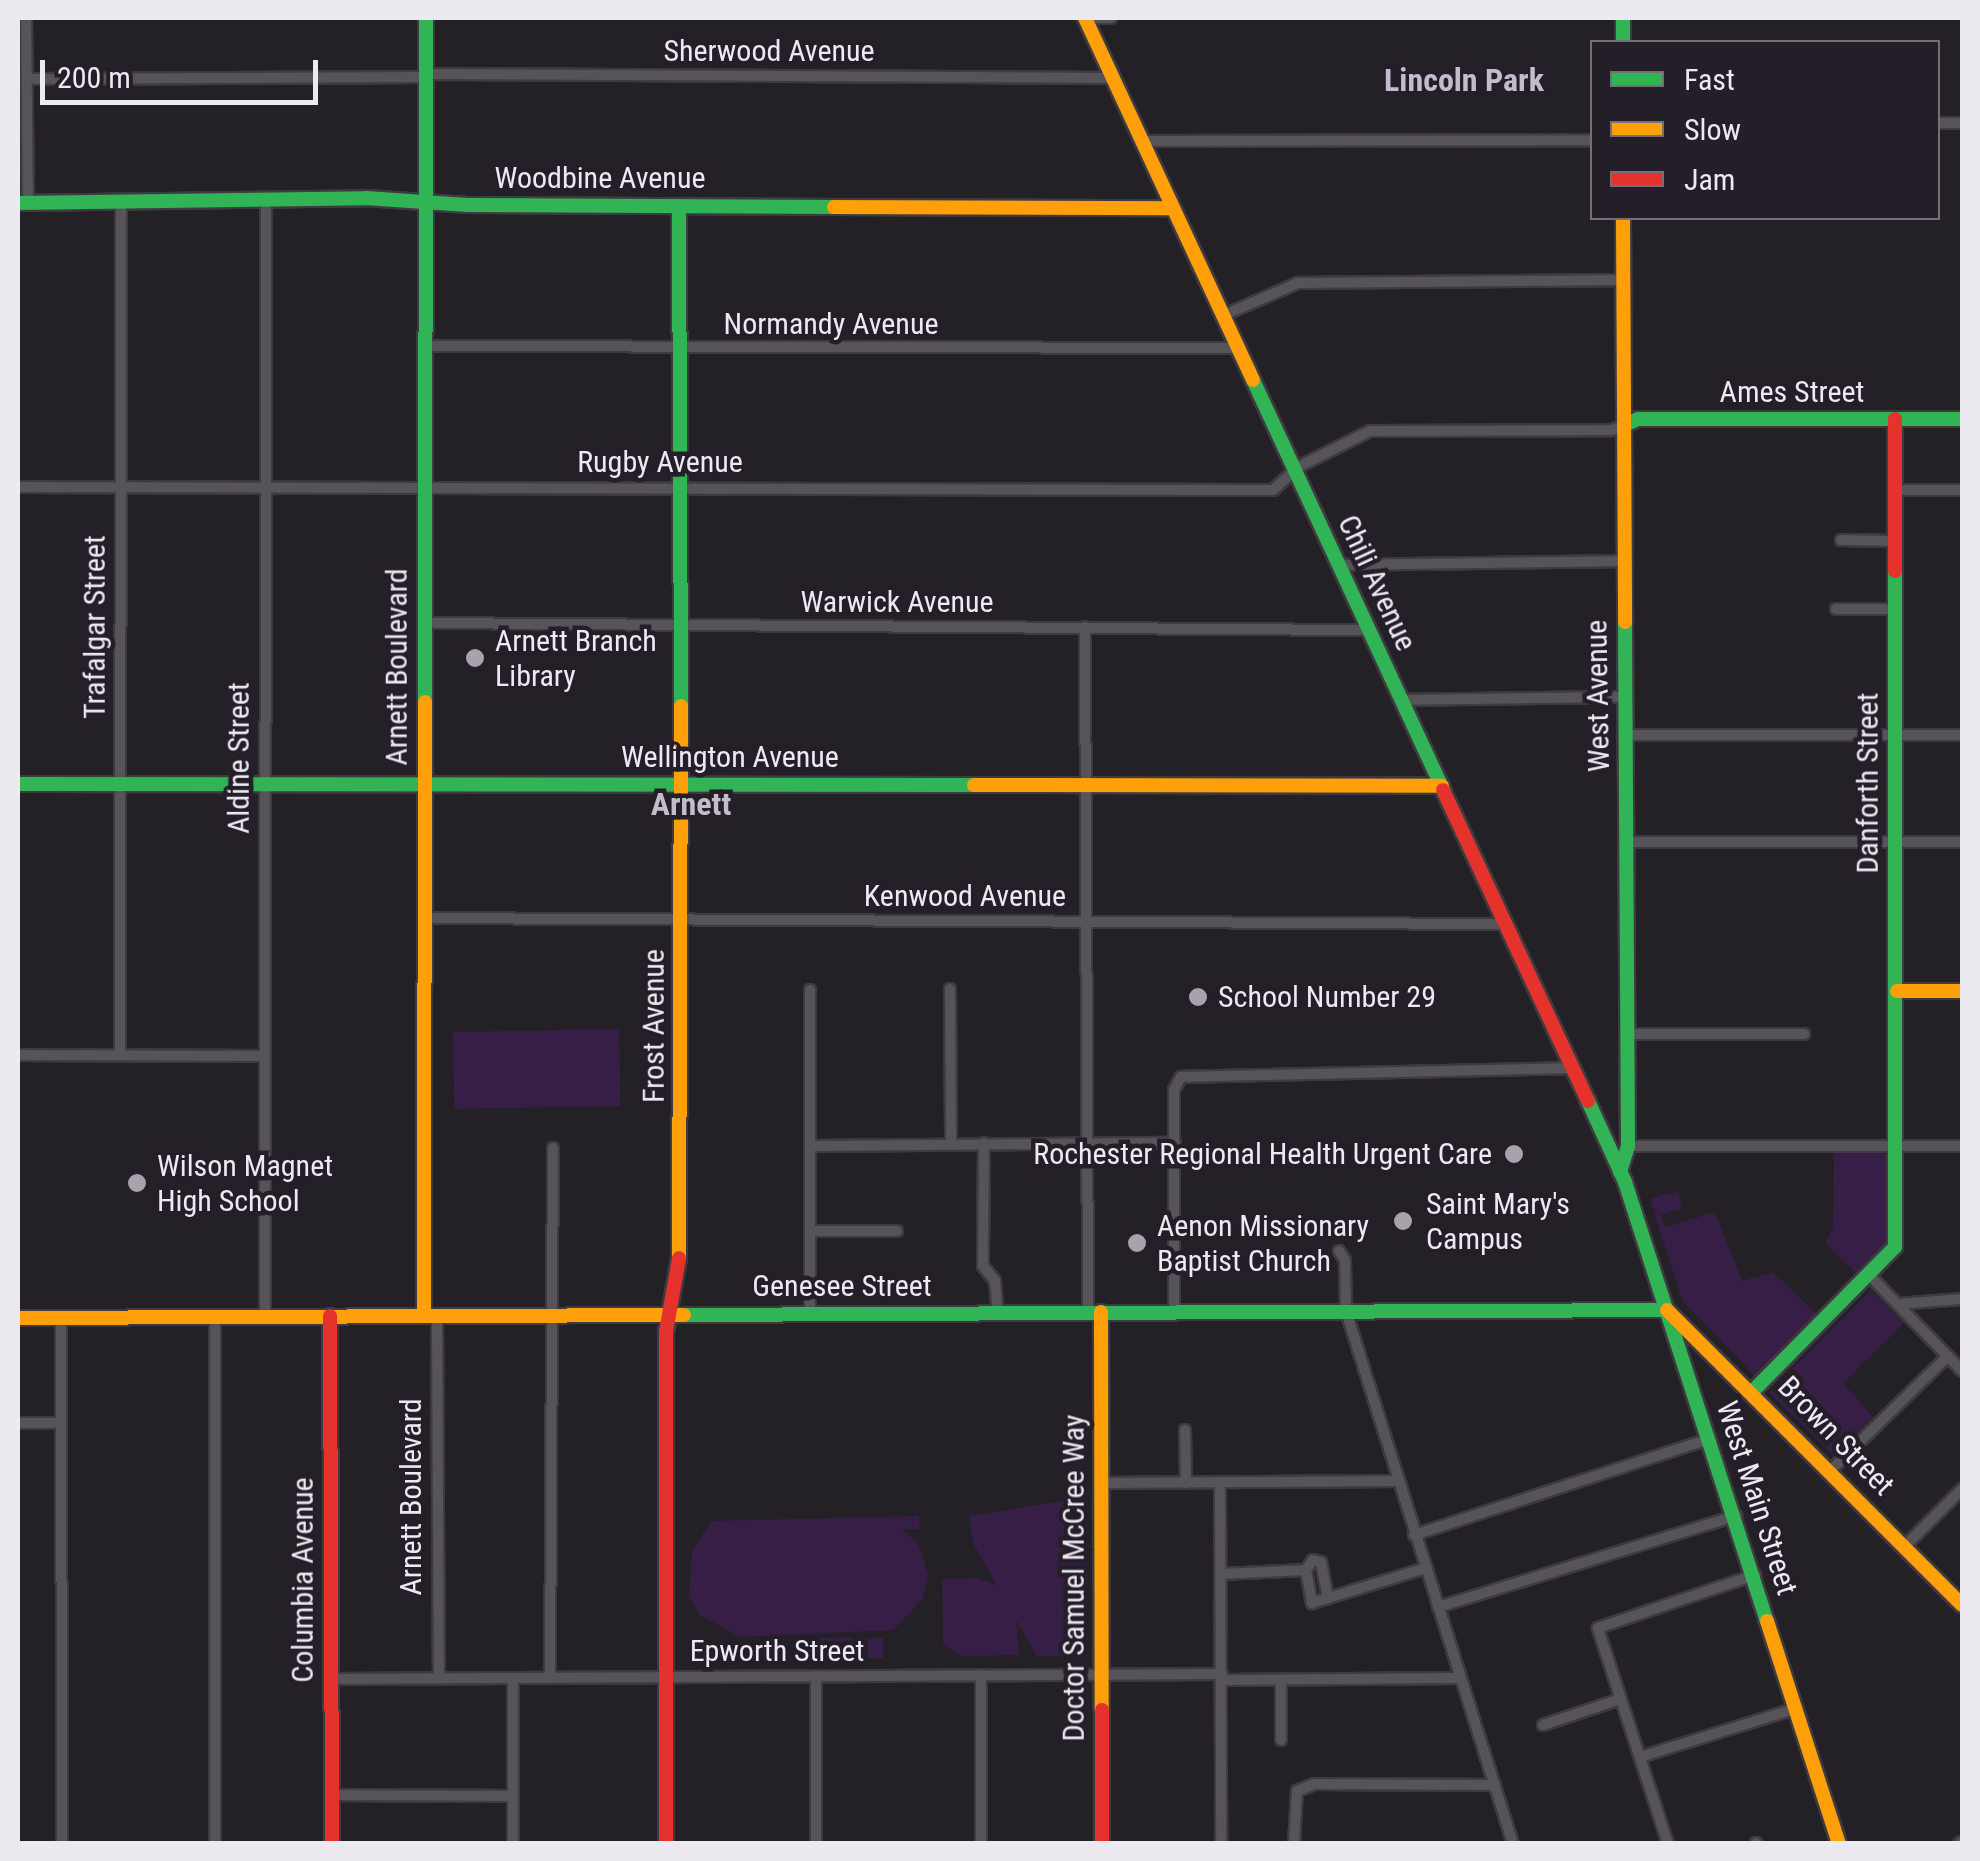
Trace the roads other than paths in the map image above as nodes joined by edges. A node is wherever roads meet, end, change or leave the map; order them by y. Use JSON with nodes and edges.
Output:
{"nodes":[{"id":1,"x":26,"y":18,"type":"edge"},
{"id":2,"x":426,"y":18,"type":"edge"},
{"id":3,"x":1085,"y":18,"type":"edge"},
{"id":4,"x":1111,"y":18,"type":"edge"},
{"id":5,"x":426,"y":76,"type":"junction"},
{"id":6,"x":1112,"y":78,"type":"junction"},
{"id":7,"x":27,"y":79,"type":"junction"},
{"id":8,"x":1590,"y":140,"type":"edge"},
{"id":9,"x":1141,"y":141,"type":"junction"},
{"id":10,"x":266,"y":199,"type":"junction"},
{"id":11,"x":121,"y":201,"type":"junction"},
{"id":12,"x":21,"y":202,"type":"edge"},
{"id":13,"x":425,"y":202,"type":"junction"},
{"id":14,"x":679,"y":206,"type":"junction"},
{"id":15,"x":1172,"y":208,"type":"junction"},
{"id":16,"x":1623,"y":220,"type":"edge"},
{"id":17,"x":1624,"y":280,"type":"junction"},
{"id":18,"x":1222,"y":316,"type":"junction"},
{"id":19,"x":425,"y":346,"type":"junction"},
{"id":20,"x":1237,"y":348,"type":"junction"},
{"id":21,"x":679,"y":349,"type":"junction"},
{"id":22,"x":1895,"y":419,"type":"junction"},
{"id":23,"x":1962,"y":419,"type":"edge"},
{"id":24,"x":1624,"y":425,"type":"junction"},
{"id":25,"x":1296,"y":474,"type":"junction"},
{"id":26,"x":18,"y":486,"type":"edge"},
{"id":27,"x":119,"y":486,"type":"junction"},
{"id":28,"x":264,"y":487,"type":"junction"},
{"id":29,"x":679,"y":487,"type":"junction"},
{"id":30,"x":425,"y":488,"type":"junction"},
{"id":31,"x":1895,"y":490,"type":"junction"},
{"id":32,"x":1962,"y":490,"type":"edge"},
{"id":33,"x":1841,"y":540,"type":"dead end"},
{"id":34,"x":1895,"y":541,"type":"junction"},
{"id":35,"x":1624,"y":561,"type":"junction"},
{"id":36,"x":1338,"y":565,"type":"junction"},
{"id":37,"x":1836,"y":609,"type":"dead end"},
{"id":38,"x":1895,"y":609,"type":"junction"},
{"id":39,"x":425,"y":623,"type":"junction"},
{"id":40,"x":678,"y":626,"type":"junction"},
{"id":41,"x":1084,"y":628,"type":"junction"},
{"id":42,"x":1368,"y":630,"type":"junction"},
{"id":43,"x":1625,"y":696,"type":"junction"},
{"id":44,"x":1401,"y":700,"type":"junction"},
{"id":45,"x":1626,"y":735,"type":"junction"},
{"id":46,"x":1896,"y":735,"type":"junction"},
{"id":47,"x":1962,"y":735,"type":"edge"},
{"id":48,"x":18,"y":784,"type":"edge"},
{"id":49,"x":120,"y":784,"type":"junction"},
{"id":50,"x":264,"y":784,"type":"junction"},
{"id":51,"x":425,"y":784,"type":"junction"},
{"id":52,"x":678,"y":785,"type":"junction"},
{"id":53,"x":1089,"y":785,"type":"junction"},
{"id":54,"x":1442,"y":786,"type":"junction"},
{"id":55,"x":1626,"y":842,"type":"junction"},
{"id":56,"x":1896,"y":842,"type":"junction"},
{"id":57,"x":1962,"y":842,"type":"edge"},
{"id":58,"x":424,"y":918,"type":"junction"},
{"id":59,"x":680,"y":920,"type":"junction"},
{"id":60,"x":1087,"y":921,"type":"junction"},
{"id":61,"x":1505,"y":924,"type":"junction"},
{"id":62,"x":950,"y":989,"type":"dead end"},
{"id":63,"x":810,"y":990,"type":"dead end"},
{"id":64,"x":1896,"y":991,"type":"junction"},
{"id":65,"x":1962,"y":991,"type":"edge"},
{"id":66,"x":1627,"y":1034,"type":"junction"},
{"id":67,"x":1804,"y":1034,"type":"dead end"},
{"id":68,"x":120,"y":1054,"type":"junction"},
{"id":69,"x":18,"y":1055,"type":"edge"},
{"id":70,"x":265,"y":1056,"type":"junction"},
{"id":71,"x":1572,"y":1068,"type":"junction"},
{"id":72,"x":1088,"y":1143,"type":"junction"},
{"id":73,"x":1174,"y":1143,"type":"junction"},
{"id":74,"x":951,"y":1144,"type":"junction"},
{"id":75,"x":984,"y":1144,"type":"junction"},
{"id":76,"x":810,"y":1146,"type":"junction"},
{"id":77,"x":1628,"y":1146,"type":"junction"},
{"id":78,"x":1897,"y":1146,"type":"junction"},
{"id":79,"x":1962,"y":1146,"type":"edge"},
{"id":80,"x":554,"y":1148,"type":"dead end"},
{"id":81,"x":1620,"y":1172,"type":"junction"},
{"id":82,"x":897,"y":1230,"type":"dead end"},
{"id":83,"x":810,"y":1231,"type":"junction"},
{"id":84,"x":1339,"y":1251,"type":"dead end"},
{"id":85,"x":1870,"y":1276,"type":"junction"},
{"id":86,"x":1962,"y":1299,"type":"edge"},
{"id":87,"x":1898,"y":1304,"type":"junction"},
{"id":88,"x":1667,"y":1310,"type":"junction"},
{"id":89,"x":1346,"y":1311,"type":"junction"},
{"id":90,"x":1094,"y":1312,"type":"junction"},
{"id":91,"x":1174,"y":1312,"type":"junction"},
{"id":92,"x":998,"y":1313,"type":"junction"},
{"id":93,"x":669,"y":1314,"type":"junction"},
{"id":94,"x":810,"y":1314,"type":"junction"},
{"id":95,"x":552,"y":1315,"type":"junction"},
{"id":96,"x":265,"y":1316,"type":"junction"},
{"id":97,"x":330,"y":1316,"type":"junction"},
{"id":98,"x":430,"y":1316,"type":"junction"},
{"id":99,"x":215,"y":1317,"type":"junction"},
{"id":100,"x":18,"y":1318,"type":"edge"},
{"id":101,"x":61,"y":1318,"type":"junction"},
{"id":102,"x":1948,"y":1356,"type":"junction"},
{"id":103,"x":1962,"y":1371,"type":"edge"},
{"id":104,"x":1754,"y":1391,"type":"junction"},
{"id":105,"x":18,"y":1423,"type":"edge"},
{"id":106,"x":61,"y":1423,"type":"junction"},
{"id":107,"x":1185,"y":1430,"type":"dead end"},
{"id":108,"x":1710,"y":1440,"type":"junction"},
{"id":109,"x":1830,"y":1470,"type":"junction"},
{"id":110,"x":1397,"y":1481,"type":"junction"},
{"id":111,"x":1186,"y":1482,"type":"junction"},
{"id":112,"x":1101,"y":1483,"type":"junction"},
{"id":113,"x":1220,"y":1483,"type":"junction"},
{"id":114,"x":1960,"y":1498,"type":"edge"},
{"id":115,"x":1736,"y":1516,"type":"junction"},
{"id":116,"x":1414,"y":1535,"type":"junction"},
{"id":117,"x":1905,"y":1546,"type":"junction"},
{"id":118,"x":1426,"y":1568,"type":"junction"},
{"id":119,"x":1306,"y":1570,"type":"junction"},
{"id":120,"x":1222,"y":1574,"type":"junction"},
{"id":121,"x":1755,"y":1575,"type":"junction"},
{"id":122,"x":1328,"y":1598,"type":"junction"},
{"id":123,"x":1962,"y":1605,"type":"edge"},
{"id":124,"x":1438,"y":1607,"type":"junction"},
{"id":125,"x":1102,"y":1674,"type":"junction"},
{"id":126,"x":981,"y":1675,"type":"junction"},
{"id":127,"x":816,"y":1676,"type":"junction"},
{"id":128,"x":666,"y":1677,"type":"junction"},
{"id":129,"x":1222,"y":1677,"type":"junction"},
{"id":130,"x":440,"y":1678,"type":"junction"},
{"id":131,"x":513,"y":1678,"type":"junction"},
{"id":132,"x":550,"y":1678,"type":"junction"},
{"id":133,"x":1460,"y":1678,"type":"junction"},
{"id":134,"x":331,"y":1679,"type":"junction"},
{"id":135,"x":1280,"y":1680,"type":"junction"},
{"id":136,"x":1622,"y":1698,"type":"junction"},
{"id":137,"x":1797,"y":1708,"type":"junction"},
{"id":138,"x":1543,"y":1725,"type":"dead end"},
{"id":139,"x":1281,"y":1740,"type":"dead end"},
{"id":140,"x":1640,"y":1758,"type":"junction"},
{"id":141,"x":1495,"y":1784,"type":"junction"},
{"id":142,"x":331,"y":1796,"type":"junction"},
{"id":143,"x":513,"y":1796,"type":"junction"},
{"id":144,"x":62,"y":1844,"type":"edge"},
{"id":145,"x":215,"y":1844,"type":"edge"},
{"id":146,"x":332,"y":1844,"type":"edge"},
{"id":147,"x":513,"y":1844,"type":"edge"},
{"id":148,"x":666,"y":1844,"type":"edge"},
{"id":149,"x":816,"y":1844,"type":"edge"},
{"id":150,"x":981,"y":1844,"type":"edge"},
{"id":151,"x":1102,"y":1844,"type":"edge"},
{"id":152,"x":1220,"y":1844,"type":"edge"},
{"id":153,"x":1294,"y":1844,"type":"edge"},
{"id":154,"x":1513,"y":1844,"type":"edge"},
{"id":155,"x":1668,"y":1844,"type":"edge"},
{"id":156,"x":1840,"y":1844,"type":"edge"}],
"edges":[{"from":1,"to":7,"type":"street"},
{"from":2,"to":5,"type":"street","name":"Arnett Boulevard"},
{"from":3,"to":4,"type":"street"},
{"from":3,"to":6,"type":"street","name":"Chili Avenue"},
{"from":5,"to":6,"type":"street","name":"Sherwood Avenue"},
{"from":5,"to":7,"type":"street","name":"Sherwood Avenue"},
{"from":5,"to":13,"type":"street","name":"Arnett Boulevard"},
{"from":6,"to":9,"type":"street","name":"Chili Avenue"},
{"from":7,"to":12,"type":"street"},
{"from":8,"to":9,"type":"street"},
{"from":9,"to":15,"type":"street","name":"Chili Avenue"},
{"from":10,"to":11,"type":"street","name":"Woodbine Avenue"},
{"from":10,"to":13,"type":"street","name":"Woodbine Avenue"},
{"from":10,"to":28,"type":"street","name":"Aldine Street"},
{"from":11,"to":12,"type":"street","name":"Woodbine Avenue"},
{"from":11,"to":27,"type":"street","name":"Trafalgar Street"},
{"from":13,"to":14,"type":"street","name":"Woodbine Avenue"},
{"from":13,"to":19,"type":"street","name":"Arnett Boulevard"},
{"from":14,"to":15,"type":"street","name":"Woodbine Avenue"},
{"from":14,"to":21,"type":"street","name":"Frost Avenue"},
{"from":15,"to":18,"type":"street","name":"Chili Avenue"},
{"from":16,"to":17,"type":"street","name":"West Avenue"},
{"from":17,"to":18,"type":"street"},
{"from":17,"to":24,"type":"street","name":"West Avenue"},
{"from":18,"to":20,"type":"street","name":"Chili Avenue"},
{"from":19,"to":21,"type":"street","name":"Normandy Avenue"},
{"from":19,"to":30,"type":"street","name":"Arnett Boulevard"},
{"from":20,"to":21,"type":"street","name":"Normandy Avenue"},
{"from":20,"to":25,"type":"street","name":"Chili Avenue"},
{"from":21,"to":29,"type":"street","name":"Frost Avenue"},
{"from":22,"to":23,"type":"street","name":"Ames Street"},
{"from":22,"to":24,"type":"street","name":"Ames Street"},
{"from":22,"to":31,"type":"street","name":"Danforth Street"},
{"from":24,"to":25,"type":"street","name":"Rugby Avenue"},
{"from":24,"to":35,"type":"street","name":"West Avenue"},
{"from":25,"to":29,"type":"street","name":"Rugby Avenue"},
{"from":25,"to":36,"type":"street","name":"Chili Avenue"},
{"from":26,"to":27,"type":"street","name":"Rugby Avenue"},
{"from":27,"to":28,"type":"street","name":"Rugby Avenue"},
{"from":27,"to":49,"type":"street","name":"Trafalgar Street"},
{"from":28,"to":30,"type":"street","name":"Rugby Avenue"},
{"from":28,"to":50,"type":"street","name":"Aldine Street"},
{"from":29,"to":30,"type":"street","name":"Rugby Avenue"},
{"from":29,"to":40,"type":"street","name":"Frost Avenue"},
{"from":30,"to":39,"type":"street","name":"Arnett Boulevard"},
{"from":31,"to":32,"type":"street"},
{"from":31,"to":34,"type":"street","name":"Danforth Street"},
{"from":33,"to":34,"type":"street"},
{"from":34,"to":38,"type":"street","name":"Danforth Street"},
{"from":35,"to":36,"type":"street"},
{"from":35,"to":43,"type":"street","name":"West Avenue"},
{"from":36,"to":42,"type":"street","name":"Chili Avenue"},
{"from":37,"to":38,"type":"street"},
{"from":38,"to":46,"type":"street","name":"Danforth Street"},
{"from":39,"to":40,"type":"street","name":"Warwick Avenue"},
{"from":39,"to":51,"type":"street","name":"Arnett Boulevard"},
{"from":40,"to":41,"type":"street","name":"Warwick Avenue"},
{"from":40,"to":52,"type":"street","name":"Frost Avenue"},
{"from":41,"to":42,"type":"street","name":"Warwick Avenue"},
{"from":41,"to":53,"type":"street"},
{"from":42,"to":44,"type":"street","name":"Chili Avenue"},
{"from":43,"to":44,"type":"street"},
{"from":43,"to":45,"type":"street","name":"West Avenue"},
{"from":44,"to":54,"type":"street","name":"Chili Avenue"},
{"from":45,"to":46,"type":"street"},
{"from":45,"to":55,"type":"street","name":"West Avenue"},
{"from":46,"to":47,"type":"street"},
{"from":46,"to":56,"type":"street","name":"Danforth Street"},
{"from":48,"to":49,"type":"street","name":"Wellington Avenue"},
{"from":49,"to":50,"type":"street","name":"Wellington Avenue"},
{"from":49,"to":68,"type":"street","name":"Trafalgar Street"},
{"from":50,"to":51,"type":"street","name":"Wellington Avenue"},
{"from":50,"to":70,"type":"street","name":"Aldine Street"},
{"from":51,"to":52,"type":"street","name":"Wellington Avenue"},
{"from":51,"to":58,"type":"street","name":"Arnett Boulevard"},
{"from":52,"to":53,"type":"street","name":"Wellington Avenue"},
{"from":52,"to":59,"type":"street","name":"Frost Avenue"},
{"from":53,"to":54,"type":"street","name":"Wellington Avenue"},
{"from":53,"to":60,"type":"street"},
{"from":54,"to":61,"type":"street","name":"Chili Avenue"},
{"from":55,"to":56,"type":"street"},
{"from":55,"to":66,"type":"street","name":"West Avenue"},
{"from":56,"to":57,"type":"street"},
{"from":56,"to":64,"type":"street","name":"Danforth Street"},
{"from":58,"to":59,"type":"street","name":"Kenwood Avenue"},
{"from":58,"to":98,"type":"street","name":"Arnett Boulevard"},
{"from":59,"to":60,"type":"street","name":"Kenwood Avenue"},
{"from":59,"to":93,"type":"street","name":"Frost Avenue"},
{"from":60,"to":61,"type":"street","name":"Kenwood Avenue"},
{"from":60,"to":72,"type":"street"},
{"from":61,"to":71,"type":"street","name":"Chili Avenue"},
{"from":62,"to":74,"type":"street"},
{"from":63,"to":76,"type":"street"},
{"from":64,"to":65,"type":"street"},
{"from":64,"to":78,"type":"street","name":"Danforth Street"},
{"from":66,"to":67,"type":"street"},
{"from":66,"to":77,"type":"street","name":"West Avenue"},
{"from":68,"to":69,"type":"street"},
{"from":68,"to":70,"type":"street"},
{"from":70,"to":96,"type":"street","name":"Aldine Street"},
{"from":71,"to":73,"type":"street"},
{"from":71,"to":81,"type":"street","name":"Chili Avenue"},
{"from":72,"to":73,"type":"street"},
{"from":72,"to":75,"type":"street"},
{"from":72,"to":90,"type":"street"},
{"from":73,"to":91,"type":"street"},
{"from":74,"to":75,"type":"street"},
{"from":74,"to":76,"type":"street"},
{"from":75,"to":92,"type":"street"},
{"from":76,"to":83,"type":"street"},
{"from":77,"to":78,"type":"street"},
{"from":77,"to":81,"type":"street","name":"West Avenue"},
{"from":78,"to":79,"type":"street"},
{"from":78,"to":85,"type":"street","name":"Danforth Street"},
{"from":80,"to":95,"type":"street"},
{"from":81,"to":88,"type":"street","name":"West Main Street"},
{"from":82,"to":83,"type":"street"},
{"from":83,"to":94,"type":"street"},
{"from":84,"to":89,"type":"street"},
{"from":85,"to":87,"type":"street"},
{"from":85,"to":104,"type":"street","name":"Danforth Street"},
{"from":86,"to":87,"type":"street"},
{"from":87,"to":102,"type":"street"},
{"from":88,"to":89,"type":"street","name":"Genesee Street"},
{"from":88,"to":104,"type":"street","name":"Brown Street"},
{"from":88,"to":108,"type":"street","name":"West Main Street"},
{"from":89,"to":91,"type":"street","name":"Genesee Street"},
{"from":89,"to":110,"type":"street"},
{"from":90,"to":91,"type":"street","name":"Genesee Street"},
{"from":90,"to":92,"type":"street","name":"Genesee Street"},
{"from":90,"to":112,"type":"street","name":"Doctor Samuel McCree Way"},
{"from":92,"to":94,"type":"street","name":"Genesee Street"},
{"from":93,"to":94,"type":"street","name":"Genesee Street"},
{"from":93,"to":95,"type":"street","name":"Genesee Street"},
{"from":93,"to":128,"type":"street","name":"Frost Avenue"},
{"from":95,"to":98,"type":"street","name":"Genesee Street"},
{"from":95,"to":132,"type":"street"},
{"from":96,"to":97,"type":"street","name":"Genesee Street"},
{"from":96,"to":99,"type":"street","name":"Genesee Street"},
{"from":97,"to":98,"type":"street","name":"Genesee Street"},
{"from":97,"to":134,"type":"street","name":"Columbia Avenue"},
{"from":98,"to":130,"type":"street","name":"Arnett Boulevard"},
{"from":99,"to":101,"type":"street","name":"Genesee Street"},
{"from":99,"to":145,"type":"street"},
{"from":100,"to":101,"type":"street","name":"Genesee Street"},
{"from":101,"to":106,"type":"street"},
{"from":102,"to":103,"type":"street"},
{"from":102,"to":109,"type":"street"},
{"from":104,"to":109,"type":"street","name":"Brown Street"},
{"from":105,"to":106,"type":"street"},
{"from":106,"to":144,"type":"street"},
{"from":107,"to":111,"type":"street"},
{"from":108,"to":115,"type":"street","name":"West Main Street"},
{"from":108,"to":116,"type":"street"},
{"from":109,"to":117,"type":"street","name":"Brown Street"},
{"from":110,"to":113,"type":"street"},
{"from":110,"to":116,"type":"street"},
{"from":111,"to":112,"type":"street"},
{"from":111,"to":113,"type":"street"},
{"from":112,"to":125,"type":"street","name":"Doctor Samuel McCree Way"},
{"from":113,"to":120,"type":"street"},
{"from":114,"to":117,"type":"street"},
{"from":115,"to":121,"type":"street","name":"West Main Street"},
{"from":115,"to":124,"type":"street"},
{"from":116,"to":118,"type":"street"},
{"from":117,"to":123,"type":"street","name":"Brown Street"},
{"from":118,"to":122,"type":"street"},
{"from":118,"to":124,"type":"street"},
{"from":119,"to":120,"type":"street"},
{"from":119,"to":122,"type":"street"},
{"from":119,"to":122,"type":"street"},
{"from":120,"to":129,"type":"street"},
{"from":121,"to":136,"type":"street"},
{"from":121,"to":137,"type":"street","name":"West Main Street"},
{"from":124,"to":133,"type":"street"},
{"from":125,"to":126,"type":"street","name":"Epworth Street"},
{"from":125,"to":129,"type":"street","name":"Epworth Street"},
{"from":125,"to":151,"type":"street","name":"Doctor Samuel McCree Way"},
{"from":126,"to":127,"type":"street","name":"Epworth Street"},
{"from":126,"to":150,"type":"street"},
{"from":127,"to":128,"type":"street","name":"Epworth Street"},
{"from":127,"to":149,"type":"street"},
{"from":128,"to":132,"type":"street","name":"Epworth Street"},
{"from":128,"to":148,"type":"street","name":"Frost Avenue"},
{"from":129,"to":135,"type":"street","name":"Epworth Street"},
{"from":129,"to":152,"type":"street"},
{"from":130,"to":131,"type":"street","name":"Epworth Street"},
{"from":130,"to":134,"type":"street","name":"Epworth Street"},
{"from":131,"to":132,"type":"street","name":"Epworth Street"},
{"from":131,"to":143,"type":"street"},
{"from":133,"to":135,"type":"street","name":"Epworth Street"},
{"from":133,"to":141,"type":"street"},
{"from":134,"to":142,"type":"street","name":"Columbia Avenue"},
{"from":135,"to":139,"type":"street"},
{"from":136,"to":138,"type":"street"},
{"from":136,"to":140,"type":"street"},
{"from":137,"to":140,"type":"street"},
{"from":137,"to":156,"type":"street","name":"West Main Street"},
{"from":140,"to":155,"type":"street"},
{"from":141,"to":153,"type":"street"},
{"from":141,"to":154,"type":"street"},
{"from":142,"to":143,"type":"street"},
{"from":142,"to":146,"type":"street","name":"Columbia Avenue"},
{"from":143,"to":147,"type":"street"}]}
